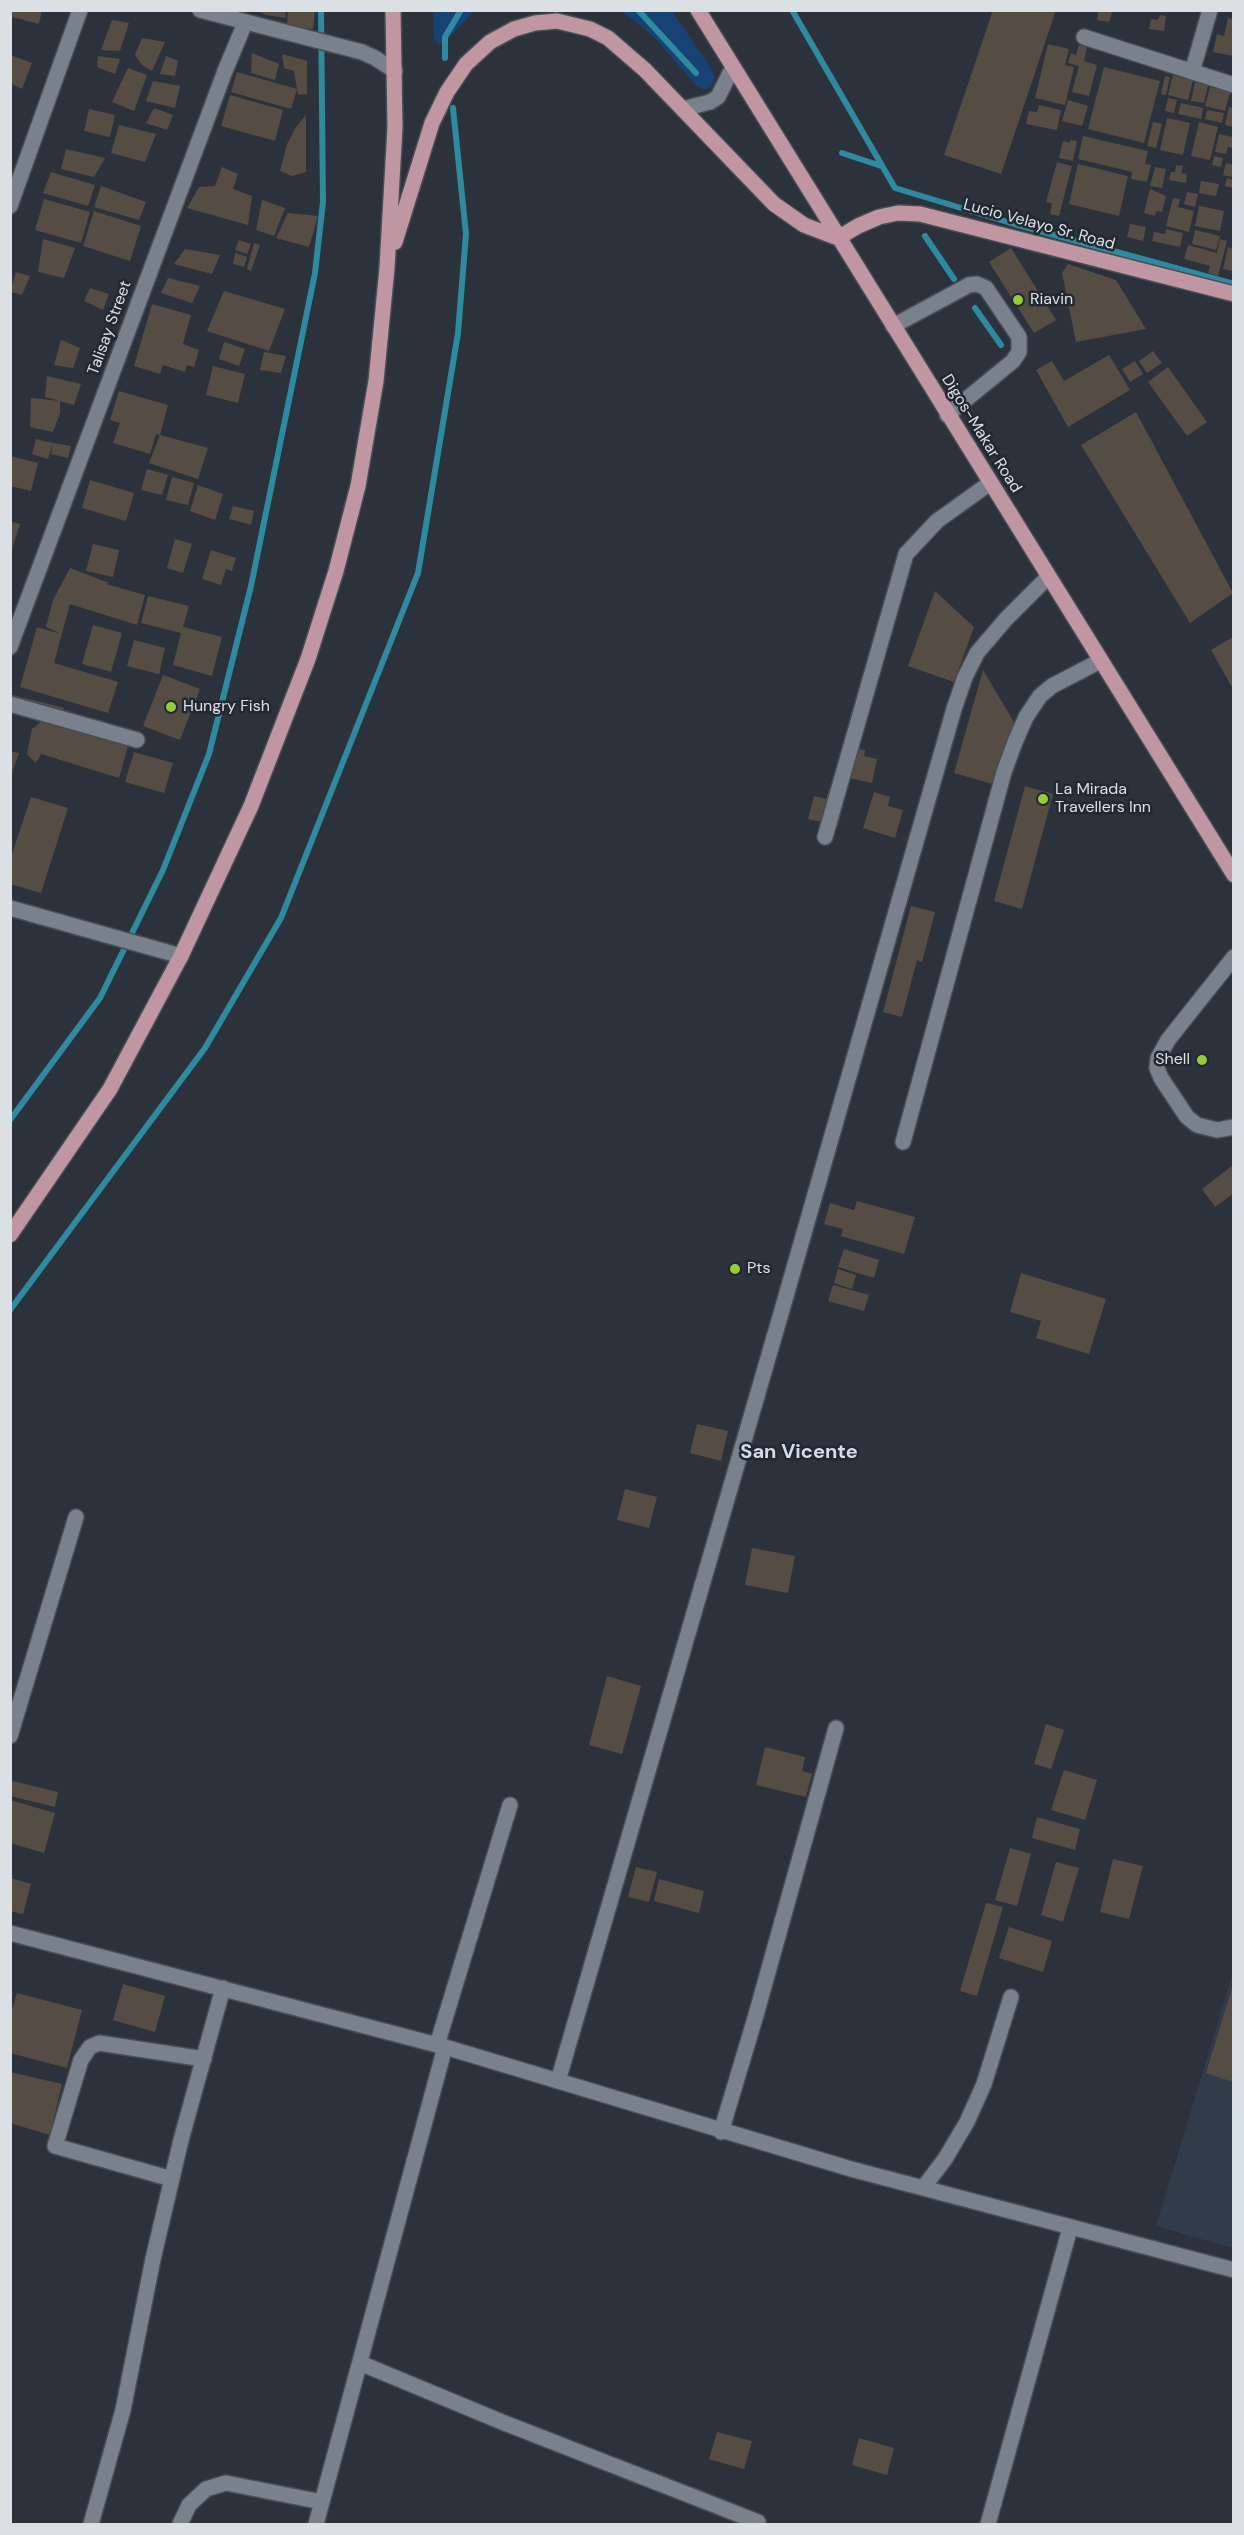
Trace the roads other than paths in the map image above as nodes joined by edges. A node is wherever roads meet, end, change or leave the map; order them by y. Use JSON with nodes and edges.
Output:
{"nodes":[{"id":1,"x":80,"y":10,"type":"edge"},
{"id":2,"x":200,"y":10,"type":"edge"},
{"id":3,"x":393,"y":10,"type":"edge"},
{"id":4,"x":698,"y":10,"type":"edge"},
{"id":5,"x":1210,"y":10,"type":"edge"},
{"id":6,"x":245,"y":23,"type":"junction"},
{"id":7,"x":1084,"y":37,"type":"dead end"},
{"id":8,"x":733,"y":67,"type":"junction"},
{"id":9,"x":395,"y":71,"type":"junction"},
{"id":10,"x":1192,"y":72,"type":"junction"},
{"id":11,"x":1233,"y":85,"type":"edge"},
{"id":12,"x":683,"y":110,"type":"junction"},
{"id":13,"x":10,"y":206,"type":"edge"},
{"id":14,"x":838,"y":238,"type":"junction"},
{"id":15,"x":387,"y":268,"type":"junction"},
{"id":16,"x":1233,"y":294,"type":"edge"},
{"id":17,"x":893,"y":326,"type":"junction"},
{"id":18,"x":947,"y":415,"type":"junction"},
{"id":19,"x":990,"y":483,"type":"junction"},
{"id":20,"x":1048,"y":576,"type":"junction"},
{"id":21,"x":10,"y":647,"type":"edge"},
{"id":22,"x":1100,"y":661,"type":"junction"},
{"id":23,"x":10,"y":704,"type":"edge"},
{"id":24,"x":137,"y":740,"type":"dead end"},
{"id":25,"x":825,"y":837,"type":"dead end"},
{"id":26,"x":1233,"y":875,"type":"edge"},
{"id":27,"x":10,"y":908,"type":"edge"},
{"id":28,"x":181,"y":956,"type":"junction"},
{"id":29,"x":1233,"y":957,"type":"edge"},
{"id":30,"x":1233,"y":1128,"type":"edge"},
{"id":31,"x":903,"y":1142,"type":"dead end"},
{"id":32,"x":10,"y":1235,"type":"edge"},
{"id":33,"x":76,"y":1517,"type":"dead end"},
{"id":34,"x":836,"y":1728,"type":"dead end"},
{"id":35,"x":11,"y":1732,"type":"edge"},
{"id":36,"x":510,"y":1804,"type":"dead end"},
{"id":37,"x":10,"y":1934,"type":"edge"},
{"id":38,"x":222,"y":1989,"type":"junction"},
{"id":39,"x":1011,"y":1997,"type":"dead end"},
{"id":40,"x":441,"y":2046,"type":"junction"},
{"id":41,"x":204,"y":2059,"type":"junction"},
{"id":42,"x":558,"y":2081,"type":"junction"},
{"id":43,"x":721,"y":2132,"type":"junction"},
{"id":44,"x":172,"y":2179,"type":"junction"},
{"id":45,"x":923,"y":2188,"type":"junction"},
{"id":46,"x":1070,"y":2228,"type":"junction"},
{"id":47,"x":1233,"y":2271,"type":"edge"},
{"id":48,"x":360,"y":2363,"type":"junction"},
{"id":49,"x":322,"y":2502,"type":"junction"},
{"id":50,"x":758,"y":2522,"type":"dead end"},
{"id":51,"x":91,"y":2524,"type":"edge"},
{"id":52,"x":180,"y":2524,"type":"edge"},
{"id":53,"x":318,"y":2524,"type":"edge"},
{"id":54,"x":988,"y":2524,"type":"edge"}],
"edges":[{"from":1,"to":13,"type":"street"},
{"from":2,"to":6,"type":"street"},
{"from":3,"to":9,"type":"main road"},
{"from":4,"to":8,"type":"main road","name":"Digos-Makar Road"},
{"from":5,"to":10,"type":"street"},
{"from":6,"to":9,"type":"street"},
{"from":6,"to":21,"type":"street","name":"Talisay Street"},
{"from":7,"to":10,"type":"street"},
{"from":8,"to":12,"type":"street"},
{"from":8,"to":14,"type":"main road","name":"Digos-Makar Road"},
{"from":9,"to":15,"type":"main road"},
{"from":10,"to":11,"type":"street"},
{"from":12,"to":14,"type":"main road"},
{"from":12,"to":15,"type":"main road"},
{"from":14,"to":16,"type":"main road","name":"Lucio Velayo Sr. Road"},
{"from":14,"to":17,"type":"main road","name":"Digos-Makar Road"},
{"from":15,"to":28,"type":"main road"},
{"from":17,"to":18,"type":"main road","name":"Digos-Makar Road"},
{"from":17,"to":18,"type":"street"},
{"from":18,"to":19,"type":"main road","name":"Digos-Makar Road"},
{"from":19,"to":20,"type":"main road","name":"Digos-Makar Road"},
{"from":19,"to":25,"type":"street"},
{"from":20,"to":22,"type":"main road","name":"Digos-Makar Road"},
{"from":20,"to":42,"type":"street"},
{"from":22,"to":26,"type":"main road","name":"Digos-Makar Road"},
{"from":22,"to":31,"type":"street"},
{"from":23,"to":24,"type":"street"},
{"from":27,"to":28,"type":"street"},
{"from":28,"to":32,"type":"main road"},
{"from":29,"to":30,"type":"street"},
{"from":33,"to":35,"type":"street"},
{"from":34,"to":43,"type":"street"},
{"from":36,"to":40,"type":"street"},
{"from":37,"to":38,"type":"street"},
{"from":38,"to":40,"type":"street"},
{"from":38,"to":41,"type":"street"},
{"from":39,"to":45,"type":"street"},
{"from":40,"to":42,"type":"street"},
{"from":40,"to":48,"type":"street"},
{"from":41,"to":44,"type":"street"},
{"from":41,"to":44,"type":"street"},
{"from":42,"to":43,"type":"street"},
{"from":43,"to":45,"type":"street"},
{"from":44,"to":51,"type":"street"},
{"from":45,"to":46,"type":"street"},
{"from":46,"to":47,"type":"street"},
{"from":46,"to":54,"type":"street"},
{"from":48,"to":49,"type":"street"},
{"from":48,"to":50,"type":"street"},
{"from":49,"to":52,"type":"street"},
{"from":49,"to":53,"type":"street"}]}
